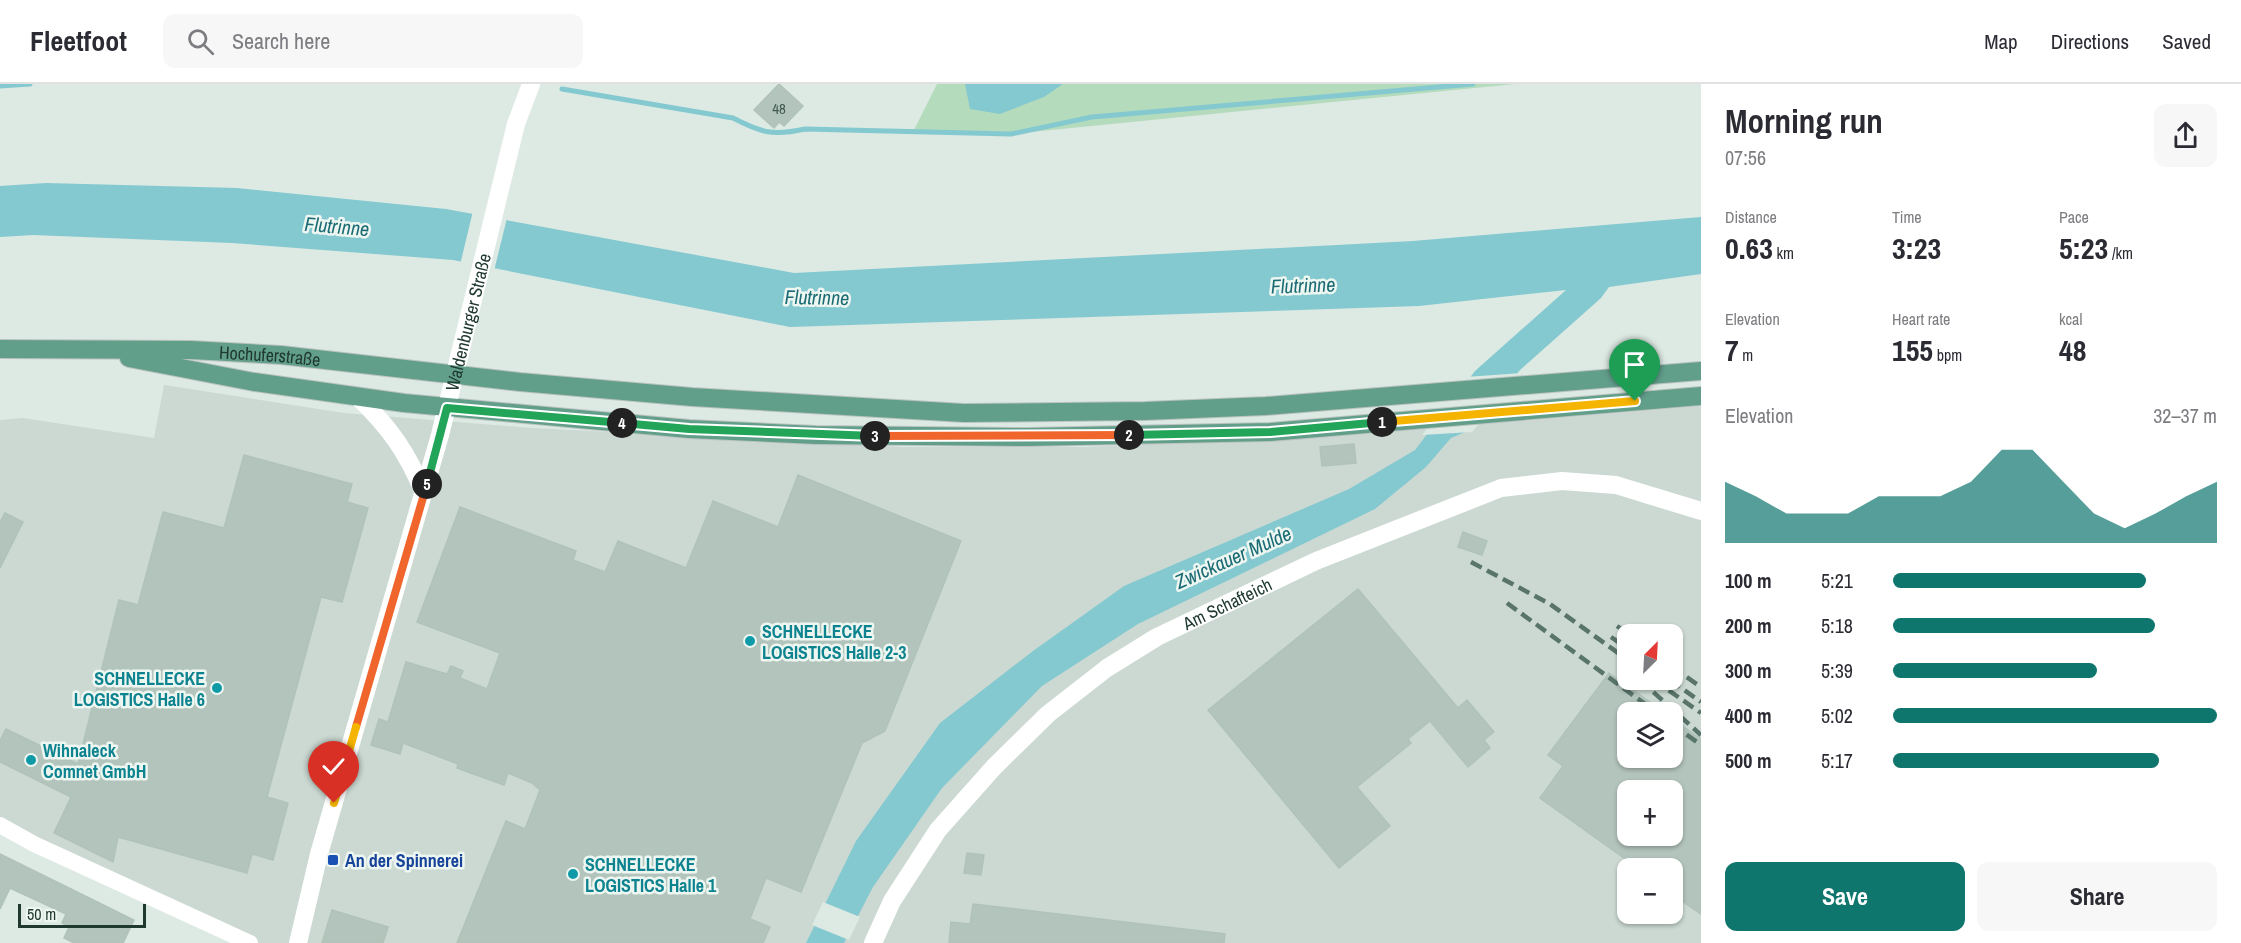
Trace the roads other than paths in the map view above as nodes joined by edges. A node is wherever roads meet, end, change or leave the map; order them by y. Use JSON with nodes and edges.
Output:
{"nodes":[{"id":1,"x":531,"y":84,"type":"edge"},
{"id":2,"x":0,"y":350,"type":"edge"},
{"id":3,"x":83,"y":351,"type":"junction"},
{"id":4,"x":1701,"y":371,"type":"edge"},
{"id":5,"x":455,"y":374,"type":"junction"},
{"id":6,"x":1701,"y":396,"type":"edge"},
{"id":7,"x":358,"y":398,"type":"junction"},
{"id":8,"x":447,"y":408,"type":"junction"},
{"id":9,"x":424,"y":493,"type":"junction"},
{"id":10,"x":1701,"y":511,"type":"edge"},
{"id":11,"x":0,"y":825,"type":"edge"},
{"id":12,"x":250,"y":943,"type":"edge"},
{"id":13,"x":298,"y":943,"type":"edge"},
{"id":14,"x":873,"y":943,"type":"edge"}],
"edges":[{"from":1,"to":5,"type":"street","name":"Waldenburger Straße"},
{"from":2,"to":3,"type":"main road","name":"Hochuferstraße"},
{"from":3,"to":5,"type":"main road","name":"Hochuferstraße"},
{"from":3,"to":7,"type":"main road","name":"Hochuferstraße"},
{"from":4,"to":5,"type":"main road","name":"Hochuferstraße"},
{"from":5,"to":8,"type":"street","name":"Waldenburger Straße"},
{"from":6,"to":8,"type":"main road","name":"Hochuferstraße"},
{"from":7,"to":8,"type":"main road","name":"Hochuferstraße"},
{"from":7,"to":9,"type":"street"},
{"from":8,"to":9,"type":"street","name":"Waldenburger Straße"},
{"from":9,"to":13,"type":"street","name":"Waldenburger Straße"},
{"from":10,"to":14,"type":"street","name":"Am Schafteich"},
{"from":11,"to":12,"type":"street"}]}
